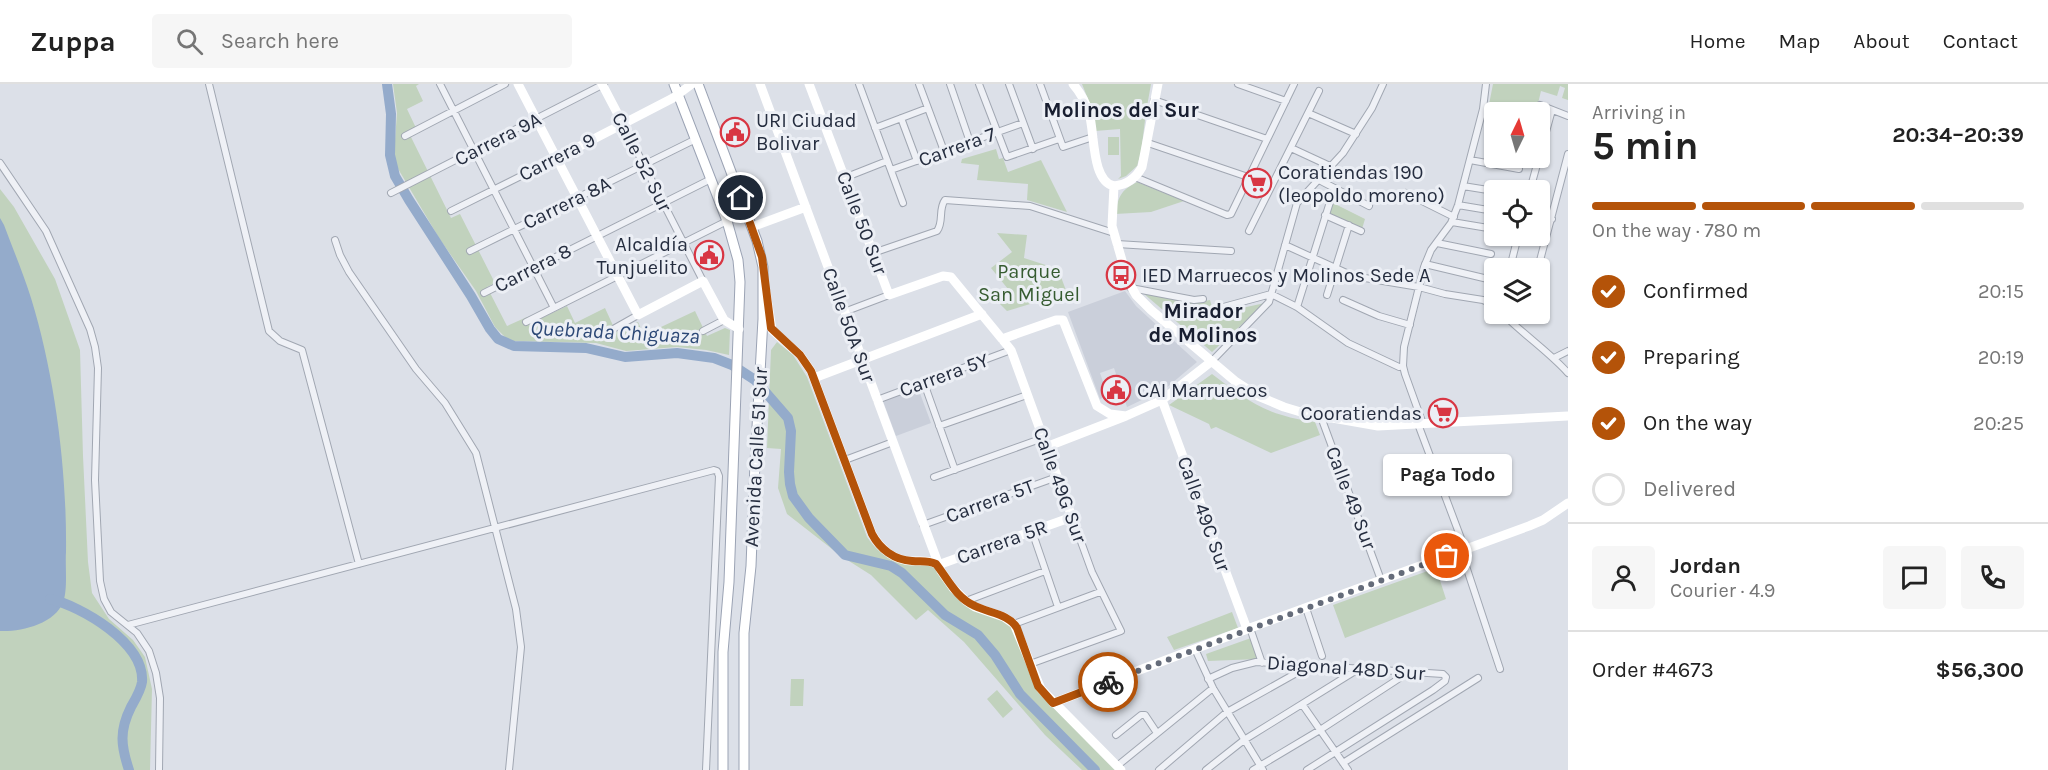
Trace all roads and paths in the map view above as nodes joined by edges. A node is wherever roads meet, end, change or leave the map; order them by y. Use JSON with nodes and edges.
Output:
{"nodes":[{"id":1,"x":209,"y":84,"type":"edge"},
{"id":2,"x":440,"y":84,"type":"edge"},
{"id":3,"x":505,"y":84,"type":"edge"},
{"id":4,"x":518,"y":84,"type":"edge"},
{"id":5,"x":603,"y":84,"type":"edge"},
{"id":6,"x":674,"y":84,"type":"edge"},
{"id":7,"x":692,"y":84,"type":"edge"},
{"id":8,"x":698,"y":84,"type":"edge"},
{"id":9,"x":760,"y":84,"type":"edge"},
{"id":10,"x":809,"y":84,"type":"edge"},
{"id":11,"x":859,"y":84,"type":"edge"},
{"id":12,"x":919,"y":84,"type":"edge"},
{"id":13,"x":950,"y":84,"type":"edge"},
{"id":14,"x":979,"y":84,"type":"edge"},
{"id":15,"x":1009,"y":84,"type":"edge"},
{"id":16,"x":1040,"y":84,"type":"edge"},
{"id":17,"x":1073,"y":84,"type":"edge"},
{"id":18,"x":1158,"y":84,"type":"edge"},
{"id":19,"x":1238,"y":84,"type":"edge"},
{"id":20,"x":1294,"y":84,"type":"edge"},
{"id":21,"x":1383,"y":84,"type":"edge"},
{"id":22,"x":1486,"y":84,"type":"edge"},
{"id":23,"x":1319,"y":92,"type":"dead end"},
{"id":24,"x":678,"y":94,"type":"junction"},
{"id":25,"x":1154,"y":100,"type":"junction"},
{"id":26,"x":1286,"y":101,"type":"junction"},
{"id":27,"x":928,"y":108,"type":"junction"},
{"id":28,"x":1552,"y":110,"type":"joint"},
{"id":29,"x":453,"y":111,"type":"junction"},
{"id":30,"x":1308,"y":113,"type":"junction"},
{"id":31,"x":1568,"y":116,"type":"edge"},
{"id":32,"x":901,"y":118,"type":"junction"},
{"id":33,"x":536,"y":119,"type":"junction"},
{"id":34,"x":1023,"y":123,"type":"junction"},
{"id":35,"x":623,"y":124,"type":"junction"},
{"id":36,"x":875,"y":128,"type":"junction"},
{"id":37,"x":997,"y":132,"type":"junction"},
{"id":38,"x":1356,"y":134,"type":"junction"},
{"id":39,"x":405,"y":136,"type":"dead end"},
{"id":40,"x":1093,"y":136,"type":"junction"},
{"id":41,"x":696,"y":139,"type":"junction"},
{"id":42,"x":1059,"y":139,"type":"junction"},
{"id":43,"x":1267,"y":139,"type":"junction"},
{"id":44,"x":970,"y":142,"type":"junction"},
{"id":45,"x":1148,"y":143,"type":"junction"},
{"id":46,"x":1291,"y":148,"type":"junction"},
{"id":47,"x":1033,"y":149,"type":"junction"},
{"id":48,"x":474,"y":151,"type":"junction"},
{"id":49,"x":944,"y":151,"type":"junction"},
{"id":50,"x":1568,"y":154,"type":"edge"},
{"id":51,"x":557,"y":158,"type":"junction"},
{"id":52,"x":1470,"y":160,"type":"junction"},
{"id":53,"x":887,"y":161,"type":"junction"},
{"id":54,"x":917,"y":161,"type":"junction"},
{"id":55,"x":0,"y":163,"type":"edge"},
{"id":56,"x":644,"y":165,"type":"junction"},
{"id":57,"x":1332,"y":167,"type":"junction"},
{"id":58,"x":1519,"y":169,"type":"dead end"},
{"id":59,"x":891,"y":170,"type":"junction"},
{"id":60,"x":1135,"y":177,"type":"junction"},
{"id":61,"x":1248,"y":177,"type":"junction"},
{"id":62,"x":844,"y":178,"type":"junction"},
{"id":63,"x":711,"y":179,"type":"junction"},
{"id":64,"x":1319,"y":180,"type":"junction"},
{"id":65,"x":1533,"y":180,"type":"edge"},
{"id":66,"x":1114,"y":186,"type":"junction"},
{"id":67,"x":1463,"y":186,"type":"junction"},
{"id":68,"x":494,"y":189,"type":"junction"},
{"id":69,"x":1484,"y":189,"type":"edge"},
{"id":70,"x":393,"y":192,"type":"dead end"},
{"id":71,"x":1406,"y":194,"type":"dead end"},
{"id":72,"x":577,"y":198,"type":"junction"},
{"id":73,"x":1330,"y":202,"type":"dead end"},
{"id":74,"x":664,"y":203,"type":"junction"},
{"id":75,"x":903,"y":203,"type":"dead end"},
{"id":76,"x":1458,"y":205,"type":"junction"},
{"id":77,"x":1370,"y":206,"type":"dead end"},
{"id":78,"x":806,"y":207,"type":"junction"},
{"id":79,"x":1484,"y":209,"type":"edge"},
{"id":80,"x":451,"y":211,"type":"dead end"},
{"id":81,"x":1325,"y":215,"type":"junction"},
{"id":82,"x":1453,"y":219,"type":"junction"},
{"id":83,"x":1552,"y":219,"type":"joint"},
{"id":84,"x":727,"y":221,"type":"junction"},
{"id":85,"x":1349,"y":225,"type":"junction"},
{"id":86,"x":752,"y":227,"type":"junction"},
{"id":87,"x":1484,"y":227,"type":"edge"},
{"id":88,"x":514,"y":229,"type":"junction"},
{"id":89,"x":1249,"y":231,"type":"dead end"},
{"id":90,"x":1361,"y":231,"type":"dead end"},
{"id":91,"x":1114,"y":233,"type":"junction"},
{"id":92,"x":597,"y":236,"type":"junction"},
{"id":93,"x":335,"y":240,"type":"dead end"},
{"id":94,"x":684,"y":243,"type":"junction"},
{"id":95,"x":1437,"y":243,"type":"junction"},
{"id":96,"x":1117,"y":244,"type":"junction"},
{"id":97,"x":1285,"y":245,"type":"junction"},
{"id":98,"x":470,"y":251,"type":"dead end"},
{"id":99,"x":1231,"y":251,"type":"dead end"},
{"id":100,"x":873,"y":253,"type":"junction"},
{"id":101,"x":1491,"y":254,"type":"dead end"},
{"id":102,"x":1312,"y":257,"type":"junction"},
{"id":103,"x":1541,"y":258,"type":"edge"},
{"id":104,"x":1425,"y":264,"type":"junction"},
{"id":105,"x":534,"y":268,"type":"junction"},
{"id":106,"x":1334,"y":269,"type":"junction"},
{"id":107,"x":764,"y":274,"type":"junction"},
{"id":108,"x":618,"y":276,"type":"junction"},
{"id":109,"x":1484,"y":278,"type":"edge"},
{"id":110,"x":703,"y":281,"type":"junction"},
{"id":111,"x":1419,"y":287,"type":"junction"},
{"id":112,"x":1131,"y":288,"type":"junction"},
{"id":113,"x":484,"y":293,"type":"dead end"},
{"id":114,"x":1271,"y":294,"type":"junction"},
{"id":115,"x":1327,"y":295,"type":"dead end"},
{"id":116,"x":889,"y":296,"type":"junction"},
{"id":117,"x":1203,"y":299,"type":"dead end"},
{"id":118,"x":1343,"y":300,"type":"dead end"},
{"id":119,"x":1484,"y":300,"type":"edge"},
{"id":120,"x":1297,"y":307,"type":"junction"},
{"id":121,"x":554,"y":308,"type":"junction"},
{"id":122,"x":1216,"y":309,"type":"dead end"},
{"id":123,"x":844,"y":312,"type":"junction"},
{"id":124,"x":982,"y":314,"type":"junction"},
{"id":125,"x":638,"y":315,"type":"junction"},
{"id":126,"x":724,"y":320,"type":"junction"},
{"id":127,"x":526,"y":322,"type":"dead end"},
{"id":128,"x":1512,"y":324,"type":"edge"},
{"id":129,"x":1410,"y":325,"type":"junction"},
{"id":130,"x":615,"y":328,"type":"dead end"},
{"id":131,"x":740,"y":329,"type":"junction"},
{"id":132,"x":703,"y":331,"type":"dead end"},
{"id":133,"x":1002,"y":339,"type":"junction"},
{"id":134,"x":1011,"y":350,"type":"junction"},
{"id":135,"x":1568,"y":351,"type":"edge"},
{"id":136,"x":1554,"y":358,"type":"junction"},
{"id":137,"x":862,"y":360,"type":"junction"},
{"id":138,"x":1212,"y":361,"type":"junction"},
{"id":139,"x":1404,"y":366,"type":"junction"},
{"id":140,"x":1568,"y":374,"type":"edge"},
{"id":141,"x":814,"y":378,"type":"junction"},
{"id":142,"x":924,"y":383,"type":"junction"},
{"id":143,"x":1028,"y":395,"type":"junction"},
{"id":144,"x":877,"y":400,"type":"junction"},
{"id":145,"x":1162,"y":400,"type":"junction"},
{"id":146,"x":1126,"y":416,"type":"junction"},
{"id":147,"x":1568,"y":416,"type":"edge"},
{"id":148,"x":1320,"y":417,"type":"junction"},
{"id":149,"x":1421,"y":424,"type":"junction"},
{"id":150,"x":939,"y":426,"type":"junction"},
{"id":151,"x":893,"y":442,"type":"junction"},
{"id":152,"x":1045,"y":442,"type":"junction"},
{"id":153,"x":844,"y":460,"type":"junction"},
{"id":154,"x":955,"y":470,"type":"junction"},
{"id":155,"x":934,"y":477,"type":"dead end"},
{"id":156,"x":1057,"y":477,"type":"junction"},
{"id":157,"x":1568,"y":503,"type":"edge"},
{"id":158,"x":1072,"y":517,"type":"junction"},
{"id":159,"x":923,"y":525,"type":"junction"},
{"id":160,"x":495,"y":528,"type":"junction"},
{"id":161,"x":1032,"y":531,"type":"junction"},
{"id":162,"x":1463,"y":550,"type":"junction"},
{"id":163,"x":359,"y":564,"type":"junction"},
{"id":164,"x":938,"y":565,"type":"junction"},
{"id":165,"x":1045,"y":571,"type":"junction"},
{"id":166,"x":1382,"y":580,"type":"junction"},
{"id":167,"x":1100,"y":592,"type":"junction"},
{"id":168,"x":966,"y":601,"type":"junction"},
{"id":169,"x":1058,"y":607,"type":"junction"},
{"id":170,"x":1305,"y":608,"type":"junction"},
{"id":171,"x":1014,"y":624,"type":"junction"},
{"id":172,"x":128,"y":625,"type":"junction"},
{"id":173,"x":1249,"y":629,"type":"junction"},
{"id":174,"x":1195,"y":649,"type":"junction"},
{"id":175,"x":1322,"y":656,"type":"dead end"},
{"id":176,"x":1262,"y":663,"type":"junction"},
{"id":177,"x":1030,"y":664,"type":"junction"},
{"id":178,"x":1310,"y":666,"type":"junction"},
{"id":179,"x":1360,"y":668,"type":"junction"},
{"id":180,"x":1500,"y":669,"type":"dead end"},
{"id":181,"x":1409,"y":672,"type":"junction"},
{"id":182,"x":1208,"y":678,"type":"junction"},
{"id":183,"x":1478,"y":678,"type":"dead end"},
{"id":184,"x":1213,"y":688,"type":"junction"},
{"id":185,"x":1433,"y":690,"type":"junction"},
{"id":186,"x":1440,"y":701,"type":"junction"},
{"id":187,"x":1053,"y":703,"type":"junction"},
{"id":188,"x":1302,"y":704,"type":"junction"},
{"id":189,"x":1227,"y":712,"type":"junction"},
{"id":190,"x":1386,"y":720,"type":"junction"},
{"id":191,"x":1320,"y":730,"type":"junction"},
{"id":192,"x":1393,"y":730,"type":"junction"},
{"id":193,"x":1157,"y":733,"type":"junction"},
{"id":194,"x":1116,"y":735,"type":"dead end"},
{"id":195,"x":1360,"y":736,"type":"junction"},
{"id":196,"x":1244,"y":740,"type":"junction"},
{"id":197,"x":1368,"y":746,"type":"junction"},
{"id":198,"x":1336,"y":753,"type":"junction"},
{"id":199,"x":1343,"y":763,"type":"junction"},
{"id":200,"x":1261,"y":767,"type":"edge"},
{"id":201,"x":1119,"y":768,"type":"edge"},
{"id":202,"x":159,"y":770,"type":"edge"},
{"id":203,"x":509,"y":770,"type":"edge"},
{"id":204,"x":706,"y":770,"type":"edge"},
{"id":205,"x":723,"y":770,"type":"edge"},
{"id":206,"x":744,"y":770,"type":"edge"},
{"id":207,"x":1159,"y":770,"type":"edge"},
{"id":208,"x":1206,"y":770,"type":"edge"},
{"id":209,"x":1252,"y":770,"type":"edge"},
{"id":210,"x":1307,"y":770,"type":"edge"},
{"id":211,"x":1348,"y":770,"type":"edge"}],
"edges":[{"from":1,"to":163,"type":"street"},
{"from":2,"to":29,"type":"street"},
{"from":3,"to":29,"type":"street"},
{"from":4,"to":33,"type":"street"},
{"from":5,"to":33,"type":"street","name":"Carrera 9A"},
{"from":5,"to":35,"type":"street","name":"Calle 52 Sur"},
{"from":6,"to":24,"type":"street","name":"Avenida Calle 51 Sur"},
{"from":7,"to":24,"type":"street","name":"Carrera 9"},
{"from":8,"to":86,"type":"street","name":"Avenida Calle 51 Sur"},
{"from":9,"to":78,"type":"street","name":"Calle 50A Sur"},
{"from":10,"to":62,"type":"street","name":"Calle 50 Sur"},
{"from":11,"to":36,"type":"street"},
{"from":12,"to":27,"type":"street"},
{"from":13,"to":44,"type":"street"},
{"from":14,"to":37,"type":"street"},
{"from":15,"to":34,"type":"street"},
{"from":16,"to":42,"type":"street"},
{"from":17,"to":40,"type":"street"},
{"from":18,"to":25,"type":"street"},
{"from":19,"to":26,"type":"street"},
{"from":20,"to":26,"type":"street"},
{"from":21,"to":38,"type":"street"},
{"from":22,"to":52,"type":"street"},
{"from":23,"to":30,"type":"street"},
{"from":24,"to":35,"type":"street","name":"Carrera 9"},
{"from":24,"to":41,"type":"street","name":"Avenida Calle 51 Sur"},
{"from":25,"to":43,"type":"street"},
{"from":25,"to":45,"type":"street"},
{"from":26,"to":43,"type":"street"},
{"from":27,"to":32,"type":"street"},
{"from":27,"to":49,"type":"street"},
{"from":28,"to":31,"type":"street"},
{"from":28,"to":65,"type":"street"},
{"from":29,"to":39,"type":"street"},
{"from":29,"to":48,"type":"street"},
{"from":30,"to":38,"type":"street"},
{"from":30,"to":46,"type":"street"},
{"from":32,"to":36,"type":"street"},
{"from":32,"to":54,"type":"street"},
{"from":33,"to":48,"type":"street","name":"Carrera 9A"},
{"from":33,"to":51,"type":"street"},
{"from":34,"to":37,"type":"street","name":"Carrera 7"},
{"from":34,"to":47,"type":"street"},
{"from":35,"to":51,"type":"street","name":"Carrera 9"},
{"from":35,"to":56,"type":"street","name":"Calle 52 Sur"},
{"from":36,"to":53,"type":"street"},
{"from":37,"to":44,"type":"street","name":"Carrera 7"},
{"from":37,"to":47,"type":"street"},
{"from":38,"to":57,"type":"street"},
{"from":40,"to":42,"type":"street"},
{"from":40,"to":66,"type":"street"},
{"from":41,"to":56,"type":"street","name":"Carrera 8A"},
{"from":41,"to":63,"type":"street","name":"Avenida Calle 51 Sur"},
{"from":42,"to":47,"type":"street"},
{"from":43,"to":61,"type":"street"},
{"from":44,"to":49,"type":"street","name":"Carrera 7"},
{"from":45,"to":60,"type":"street"},
{"from":45,"to":61,"type":"street"},
{"from":46,"to":57,"type":"street"},
{"from":46,"to":89,"type":"street"},
{"from":48,"to":68,"type":"street"},
{"from":48,"to":70,"type":"street","name":"Carrera 9A"},
{"from":49,"to":54,"type":"street","name":"Carrera 7"},
{"from":50,"to":83,"type":"street"},
{"from":51,"to":68,"type":"street","name":"Carrera 9"},
{"from":51,"to":72,"type":"street"},
{"from":52,"to":58,"type":"street"},
{"from":52,"to":67,"type":"street"},
{"from":53,"to":59,"type":"street"},
{"from":53,"to":62,"type":"street"},
{"from":54,"to":59,"type":"street","name":"Carrera 7"},
{"from":55,"to":172,"type":"street"},
{"from":56,"to":72,"type":"street","name":"Carrera 8A"},
{"from":56,"to":74,"type":"street","name":"Calle 52 Sur"},
{"from":57,"to":64,"type":"street"},
{"from":59,"to":75,"type":"street"},
{"from":60,"to":61,"type":"street"},
{"from":60,"to":66,"type":"street"},
{"from":62,"to":100,"type":"street","name":"Calle 50 Sur"},
{"from":63,"to":74,"type":"street","name":"Carrera 8"},
{"from":63,"to":84,"type":"street","name":"Avenida Calle 51 Sur"},
{"from":64,"to":77,"type":"street"},
{"from":64,"to":97,"type":"street"},
{"from":66,"to":91,"type":"street"},
{"from":67,"to":69,"type":"street"},
{"from":67,"to":76,"type":"street"},
{"from":68,"to":80,"type":"street","name":"Carrera 9"},
{"from":68,"to":88,"type":"street"},
{"from":71,"to":82,"type":"street"},
{"from":72,"to":88,"type":"street","name":"Carrera 8A"},
{"from":72,"to":92,"type":"street"},
{"from":73,"to":81,"type":"street"},
{"from":74,"to":92,"type":"street","name":"Carrera 8"},
{"from":74,"to":94,"type":"street","name":"Calle 52 Sur"},
{"from":76,"to":79,"type":"street"},
{"from":76,"to":82,"type":"street"},
{"from":78,"to":86,"type":"street"},
{"from":78,"to":123,"type":"street","name":"Calle 50A Sur"},
{"from":81,"to":85,"type":"street"},
{"from":81,"to":102,"type":"street"},
{"from":82,"to":87,"type":"street"},
{"from":82,"to":95,"type":"street"},
{"from":83,"to":103,"type":"street"},
{"from":84,"to":94,"type":"street"},
{"from":84,"to":131,"type":"street","name":"Avenida Calle 51 Sur"},
{"from":85,"to":90,"type":"street"},
{"from":85,"to":106,"type":"street"},
{"from":86,"to":107,"type":"street","name":"Avenida Calle 51 Sur"},
{"from":88,"to":98,"type":"street","name":"Carrera 8A"},
{"from":88,"to":105,"type":"street"},
{"from":91,"to":96,"type":"street"},
{"from":91,"to":100,"type":"street"},
{"from":92,"to":105,"type":"street","name":"Carrera 8"},
{"from":92,"to":108,"type":"street"},
{"from":93,"to":160,"type":"street"},
{"from":94,"to":108,"type":"street"},
{"from":94,"to":110,"type":"street","name":"Calle 52 Sur"},
{"from":95,"to":101,"type":"street"},
{"from":95,"to":104,"type":"street"},
{"from":96,"to":99,"type":"street"},
{"from":96,"to":112,"type":"street"},
{"from":97,"to":102,"type":"street"},
{"from":97,"to":114,"type":"street"},
{"from":100,"to":116,"type":"street","name":"Calle 50 Sur"},
{"from":102,"to":106,"type":"street"},
{"from":102,"to":120,"type":"street"},
{"from":104,"to":109,"type":"street"},
{"from":104,"to":111,"type":"street"},
{"from":105,"to":113,"type":"street","name":"Carrera 8"},
{"from":105,"to":121,"type":"street"},
{"from":106,"to":111,"type":"street"},
{"from":106,"to":115,"type":"street"},
{"from":107,"to":141,"type":"street"},
{"from":107,"to":206,"type":"street","name":"Avenida Calle 51 Sur"},
{"from":108,"to":121,"type":"street"},
{"from":108,"to":125,"type":"street"},
{"from":110,"to":125,"type":"street"},
{"from":110,"to":126,"type":"street","name":"Calle 52 Sur"},
{"from":111,"to":119,"type":"street"},
{"from":111,"to":129,"type":"street"},
{"from":112,"to":117,"type":"street"},
{"from":112,"to":138,"type":"street"},
{"from":114,"to":120,"type":"street"},
{"from":114,"to":122,"type":"street"},
{"from":114,"to":138,"type":"street"},
{"from":116,"to":123,"type":"street"},
{"from":116,"to":124,"type":"street","name":"Calle 49G Sur"},
{"from":118,"to":129,"type":"street"},
{"from":120,"to":139,"type":"street"},
{"from":121,"to":127,"type":"street"},
{"from":123,"to":137,"type":"street","name":"Calle 50A Sur"},
{"from":124,"to":133,"type":"street","name":"Calle 49G Sur"},
{"from":124,"to":137,"type":"street"},
{"from":125,"to":130,"type":"street"},
{"from":126,"to":131,"type":"street"},
{"from":126,"to":132,"type":"street"},
{"from":128,"to":136,"type":"street"},
{"from":129,"to":139,"type":"street"},
{"from":131,"to":205,"type":"street","name":"Avenida Calle 51 Sur"},
{"from":133,"to":134,"type":"street","name":"Calle 49G Sur"},
{"from":133,"to":146,"type":"street","name":"Carrera 5Y"},
{"from":134,"to":142,"type":"street","name":"Carrera 5Y"},
{"from":134,"to":143,"type":"street","name":"Calle 49G Sur"},
{"from":135,"to":136,"type":"street"},
{"from":136,"to":140,"type":"street"},
{"from":137,"to":141,"type":"street"},
{"from":137,"to":144,"type":"street","name":"Calle 50A Sur"},
{"from":138,"to":145,"type":"street"},
{"from":138,"to":148,"type":"street"},
{"from":139,"to":149,"type":"street"},
{"from":141,"to":153,"type":"street"},
{"from":142,"to":144,"type":"street","name":"Carrera 5Y"},
{"from":142,"to":150,"type":"street"},
{"from":143,"to":150,"type":"street"},
{"from":143,"to":152,"type":"street","name":"Calle 49G Sur"},
{"from":144,"to":151,"type":"street","name":"Calle 50A Sur"},
{"from":145,"to":146,"type":"street"},
{"from":145,"to":173,"type":"street","name":"Calle 49C Sur"},
{"from":146,"to":152,"type":"street"},
{"from":147,"to":149,"type":"street"},
{"from":148,"to":149,"type":"street"},
{"from":148,"to":166,"type":"street","name":"Calle 49 Sur"},
{"from":149,"to":162,"type":"street"},
{"from":150,"to":154,"type":"street"},
{"from":151,"to":153,"type":"street"},
{"from":151,"to":159,"type":"street","name":"Calle 50A Sur"},
{"from":152,"to":154,"type":"street"},
{"from":152,"to":156,"type":"street","name":"Calle 49G Sur"},
{"from":153,"to":164,"type":"street","name":"Carrera 5R"},
{"from":154,"to":155,"type":"street"},
{"from":156,"to":158,"type":"street","name":"Calle 49G Sur"},
{"from":156,"to":159,"type":"street","name":"Carrera 5T"},
{"from":157,"to":162,"type":"street"},
{"from":158,"to":161,"type":"street","name":"Carrera 5R"},
{"from":158,"to":167,"type":"street","name":"Calle 49G Sur"},
{"from":159,"to":164,"type":"street","name":"Calle 50A Sur"},
{"from":160,"to":163,"type":"street"},
{"from":160,"to":203,"type":"street"},
{"from":160,"to":204,"type":"street"},
{"from":161,"to":164,"type":"street","name":"Carrera 5R"},
{"from":161,"to":165,"type":"street"},
{"from":162,"to":166,"type":"street"},
{"from":162,"to":180,"type":"street"},
{"from":163,"to":172,"type":"street"},
{"from":164,"to":168,"type":"street","name":"Calle 50A Sur"},
{"from":165,"to":168,"type":"street"},
{"from":165,"to":169,"type":"street"},
{"from":166,"to":170,"type":"street"},
{"from":167,"to":169,"type":"street"},
{"from":167,"to":177,"type":"street","name":"Calle 49G Sur"},
{"from":168,"to":171,"type":"street"},
{"from":169,"to":171,"type":"street"},
{"from":170,"to":173,"type":"street"},
{"from":170,"to":175,"type":"street"},
{"from":171,"to":177,"type":"street"},
{"from":172,"to":202,"type":"street"},
{"from":173,"to":174,"type":"street"},
{"from":173,"to":176,"type":"street","name":"Calle 49C Sur"},
{"from":174,"to":182,"type":"street"},
{"from":174,"to":187,"type":"street"},
{"from":176,"to":178,"type":"street","name":"Diagonal 48D Sur"},
{"from":176,"to":182,"type":"street","name":"Diagonal 48D Sur"},
{"from":177,"to":187,"type":"street"},
{"from":178,"to":179,"type":"street","name":"Diagonal 48D Sur"},
{"from":178,"to":189,"type":"street"},
{"from":179,"to":181,"type":"street","name":"Diagonal 48D Sur"},
{"from":179,"to":188,"type":"street"},
{"from":181,"to":185,"type":"street","name":"Diagonal 48D Sur"},
{"from":181,"to":191,"type":"street"},
{"from":182,"to":184,"type":"street"},
{"from":183,"to":186,"type":"street"},
{"from":184,"to":189,"type":"street"},
{"from":184,"to":193,"type":"street"},
{"from":185,"to":186,"type":"street"},
{"from":185,"to":190,"type":"street"},
{"from":186,"to":192,"type":"street"},
{"from":187,"to":201,"type":"street"},
{"from":188,"to":191,"type":"street"},
{"from":188,"to":196,"type":"street"},
{"from":189,"to":196,"type":"street"},
{"from":189,"to":207,"type":"street"},
{"from":190,"to":192,"type":"street"},
{"from":190,"to":195,"type":"street"},
{"from":191,"to":198,"type":"street"},
{"from":191,"to":200,"type":"street"},
{"from":192,"to":197,"type":"street"},
{"from":193,"to":194,"type":"street"},
{"from":193,"to":201,"type":"street"},
{"from":195,"to":197,"type":"street"},
{"from":195,"to":198,"type":"street"},
{"from":196,"to":200,"type":"street"},
{"from":196,"to":208,"type":"street"},
{"from":197,"to":199,"type":"street"},
{"from":198,"to":199,"type":"street"},
{"from":198,"to":210,"type":"street"},
{"from":199,"to":211,"type":"street"},
{"from":200,"to":209,"type":"street"}]}
